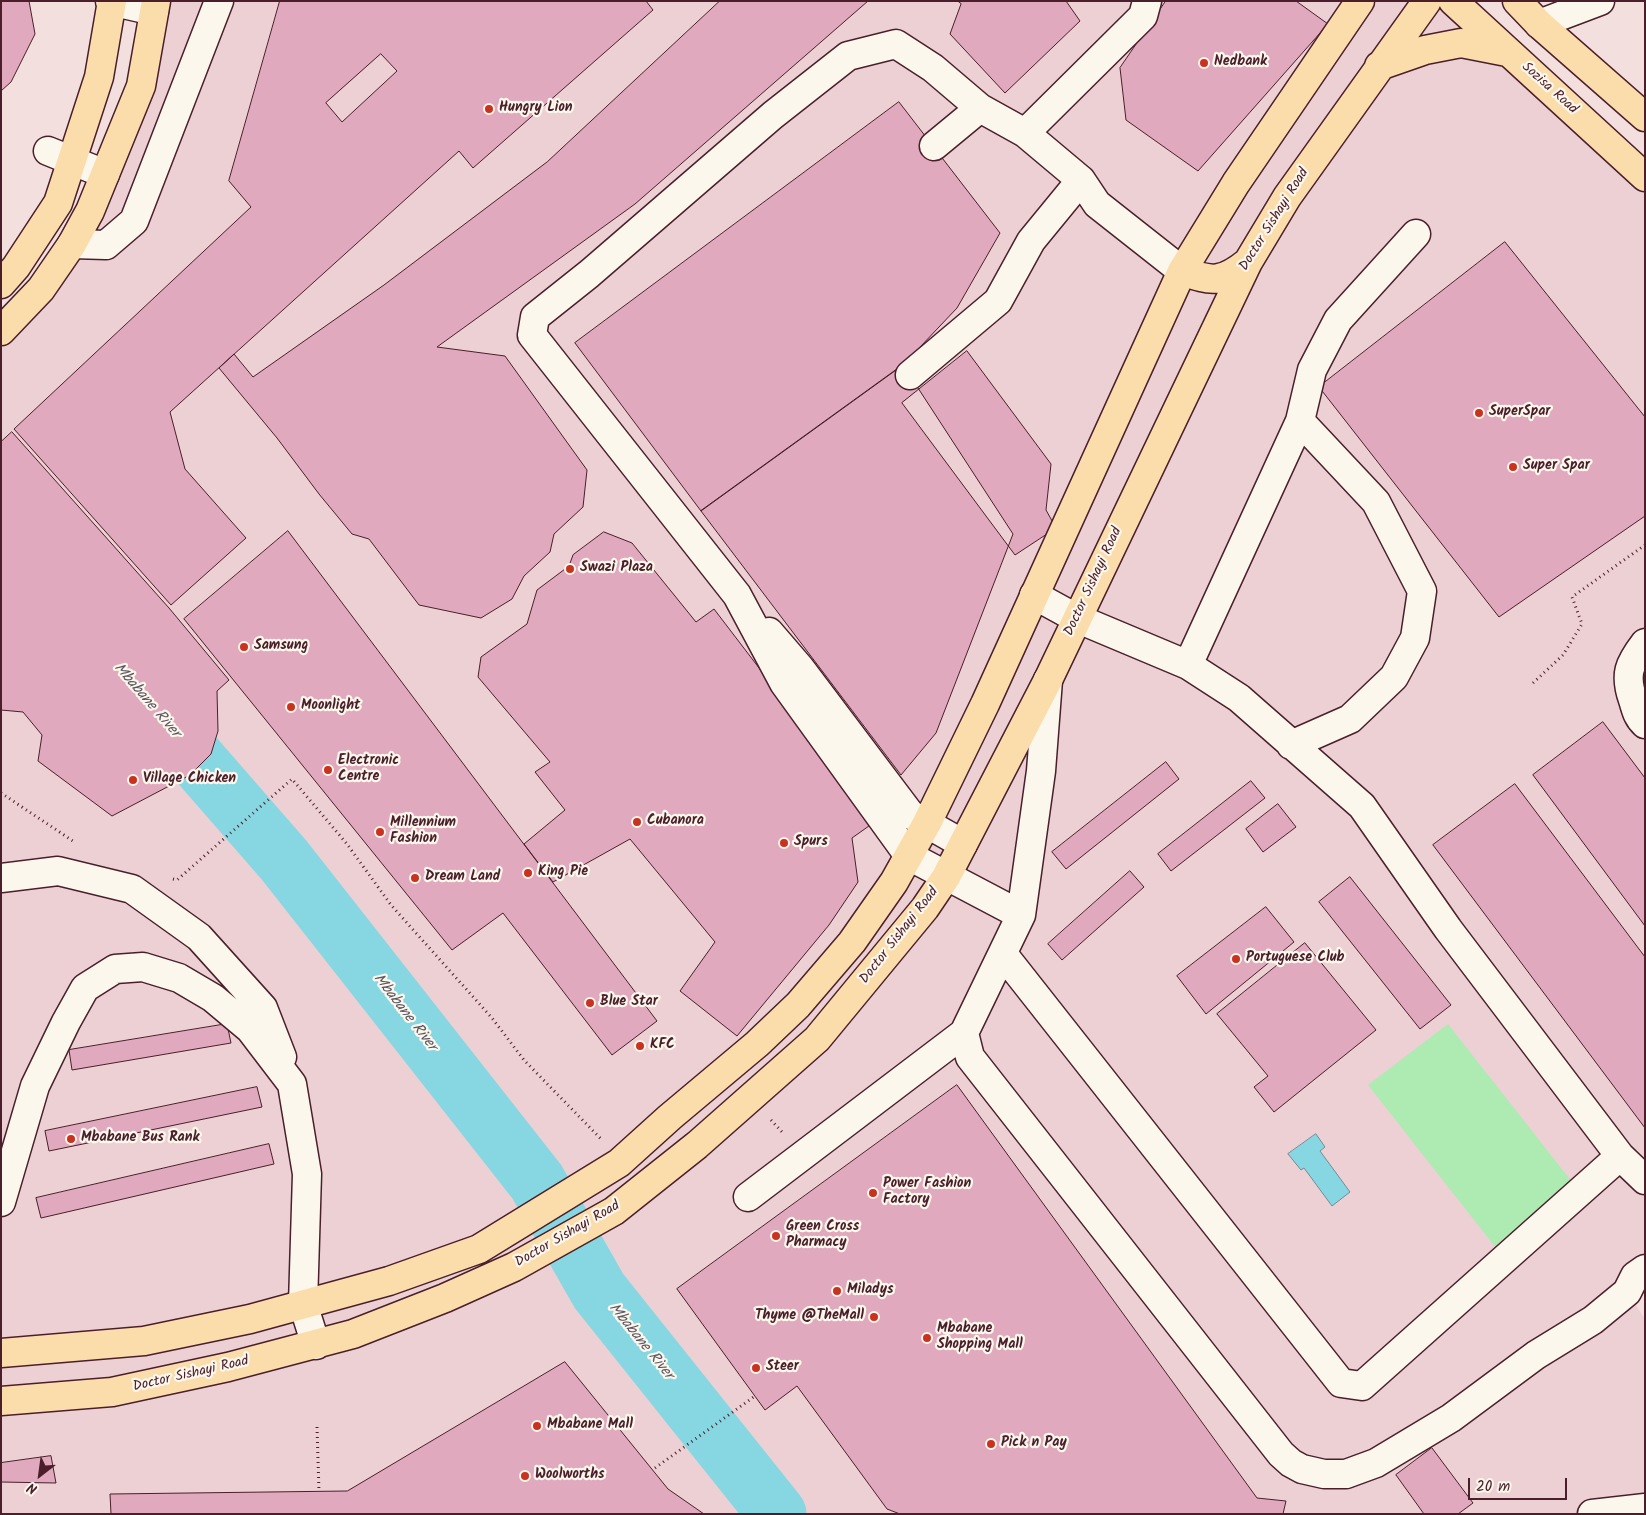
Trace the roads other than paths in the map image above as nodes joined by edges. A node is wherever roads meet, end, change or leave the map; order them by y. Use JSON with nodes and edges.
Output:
{"nodes":[{"id":1,"x":111,"y":1,"type":"edge"},
{"id":2,"x":220,"y":1,"type":"edge"},
{"id":3,"x":1147,"y":1,"type":"edge"},
{"id":4,"x":1427,"y":1,"type":"edge"},
{"id":5,"x":1453,"y":1,"type":"edge"},
{"id":6,"x":1600,"y":1,"type":"edge"},
{"id":7,"x":1359,"y":2,"type":"edge"},
{"id":8,"x":1519,"y":2,"type":"edge"},
{"id":9,"x":155,"y":6,"type":"edge"},
{"id":10,"x":1539,"y":24,"type":"junction"},
{"id":11,"x":1508,"y":52,"type":"junction"},
{"id":12,"x":1379,"y":66,"type":"junction"},
{"id":13,"x":980,"y":108,"type":"junction"},
{"id":14,"x":1645,"y":117,"type":"edge"},
{"id":15,"x":1025,"y":133,"type":"junction"},
{"id":16,"x":934,"y":146,"type":"dead end"},
{"id":17,"x":60,"y":156,"type":"junction"},
{"id":18,"x":105,"y":174,"type":"junction"},
{"id":19,"x":1645,"y":177,"type":"edge"},
{"id":20,"x":1081,"y":180,"type":"junction"},
{"id":21,"x":1416,"y":234,"type":"dead end"},
{"id":22,"x":72,"y":244,"type":"junction"},
{"id":23,"x":1248,"y":262,"type":"junction"},
{"id":24,"x":1182,"y":271,"type":"junction"},
{"id":25,"x":1,"y":284,"type":"edge"},
{"id":26,"x":1,"y":332,"type":"edge"},
{"id":27,"x":910,"y":375,"type":"dead end"},
{"id":28,"x":1300,"y":421,"type":"junction"},
{"id":29,"x":737,"y":595,"type":"junction"},
{"id":30,"x":1034,"y":595,"type":"junction"},
{"id":31,"x":1076,"y":618,"type":"junction"},
{"id":32,"x":1645,"y":643,"type":"edge"},
{"id":33,"x":1188,"y":665,"type":"junction"},
{"id":34,"x":1048,"y":680,"type":"junction"},
{"id":35,"x":1645,"y":724,"type":"edge"},
{"id":36,"x":1291,"y":745,"type":"junction"},
{"id":37,"x":927,"y":823,"type":"junction"},
{"id":38,"x":963,"y":844,"type":"junction"},
{"id":39,"x":909,"y":856,"type":"junction"},
{"id":40,"x":946,"y":877,"type":"junction"},
{"id":41,"x":1,"y":878,"type":"edge"},
{"id":42,"x":1021,"y":915,"type":"junction"},
{"id":43,"x":1003,"y":954,"type":"junction"},
{"id":44,"x":964,"y":1033,"type":"junction"},
{"id":45,"x":292,"y":1084,"type":"junction"},
{"id":46,"x":1620,"y":1156,"type":"junction"},
{"id":47,"x":1645,"y":1180,"type":"edge"},
{"id":48,"x":748,"y":1197,"type":"dead end"},
{"id":49,"x":1,"y":1202,"type":"edge"},
{"id":50,"x":1645,"y":1269,"type":"edge"},
{"id":51,"x":303,"y":1304,"type":"junction"},
{"id":52,"x":316,"y":1345,"type":"junction"},
{"id":53,"x":1,"y":1353,"type":"edge"},
{"id":54,"x":1,"y":1401,"type":"edge"},
{"id":55,"x":1645,"y":1508,"type":"edge"},
{"id":56,"x":1592,"y":1514,"type":"edge"}],
"edges":[{"from":1,"to":9,"type":"street"},
{"from":1,"to":17,"type":"main road"},
{"from":2,"to":22,"type":"street"},
{"from":3,"to":15,"type":"street"},
{"from":4,"to":12,"type":"main road","name":"Doctor Sishayi Road"},
{"from":5,"to":11,"type":"main road","name":"Sozisa Road"},
{"from":6,"to":10,"type":"street"},
{"from":7,"to":24,"type":"main road"},
{"from":8,"to":10,"type":"main road"},
{"from":9,"to":18,"type":"main road"},
{"from":10,"to":14,"type":"main road"},
{"from":11,"to":12,"type":"main road"},
{"from":11,"to":19,"type":"main road","name":"Sozisa Road"},
{"from":12,"to":23,"type":"main road","name":"Doctor Sishayi Road"},
{"from":13,"to":15,"type":"street"},
{"from":13,"to":16,"type":"street"},
{"from":13,"to":29,"type":"street"},
{"from":15,"to":20,"type":"street"},
{"from":17,"to":18,"type":"street"},
{"from":17,"to":25,"type":"main road"},
{"from":18,"to":22,"type":"main road"},
{"from":20,"to":24,"type":"street"},
{"from":20,"to":27,"type":"street"},
{"from":21,"to":28,"type":"street"},
{"from":22,"to":26,"type":"main road"},
{"from":23,"to":24,"type":"main road"},
{"from":23,"to":31,"type":"main road","name":"Doctor Sishayi Road"},
{"from":24,"to":30,"type":"main road"},
{"from":28,"to":33,"type":"street"},
{"from":28,"to":36,"type":"street"},
{"from":29,"to":37,"type":"street"},
{"from":29,"to":39,"type":"street"},
{"from":30,"to":31,"type":"street"},
{"from":30,"to":37,"type":"main road"},
{"from":31,"to":33,"type":"street"},
{"from":31,"to":34,"type":"main road","name":"Doctor Sishayi Road"},
{"from":32,"to":35,"type":"street"},
{"from":33,"to":36,"type":"street"},
{"from":34,"to":38,"type":"main road","name":"Doctor Sishayi Road"},
{"from":34,"to":42,"type":"street"},
{"from":36,"to":46,"type":"street"},
{"from":37,"to":38,"type":"street"},
{"from":37,"to":39,"type":"main road"},
{"from":38,"to":40,"type":"main road","name":"Doctor Sishayi Road"},
{"from":39,"to":40,"type":"street"},
{"from":39,"to":51,"type":"main road"},
{"from":40,"to":42,"type":"street"},
{"from":40,"to":52,"type":"main road","name":"Doctor Sishayi Road"},
{"from":41,"to":45,"type":"street"},
{"from":42,"to":43,"type":"street"},
{"from":43,"to":44,"type":"street"},
{"from":43,"to":46,"type":"street"},
{"from":44,"to":48,"type":"street"},
{"from":44,"to":50,"type":"street"},
{"from":45,"to":49,"type":"street"},
{"from":45,"to":51,"type":"street"},
{"from":46,"to":47,"type":"street"},
{"from":51,"to":52,"type":"street"},
{"from":51,"to":53,"type":"main road"},
{"from":52,"to":54,"type":"main road","name":"Doctor Sishayi Road"},
{"from":55,"to":56,"type":"street"}]}
